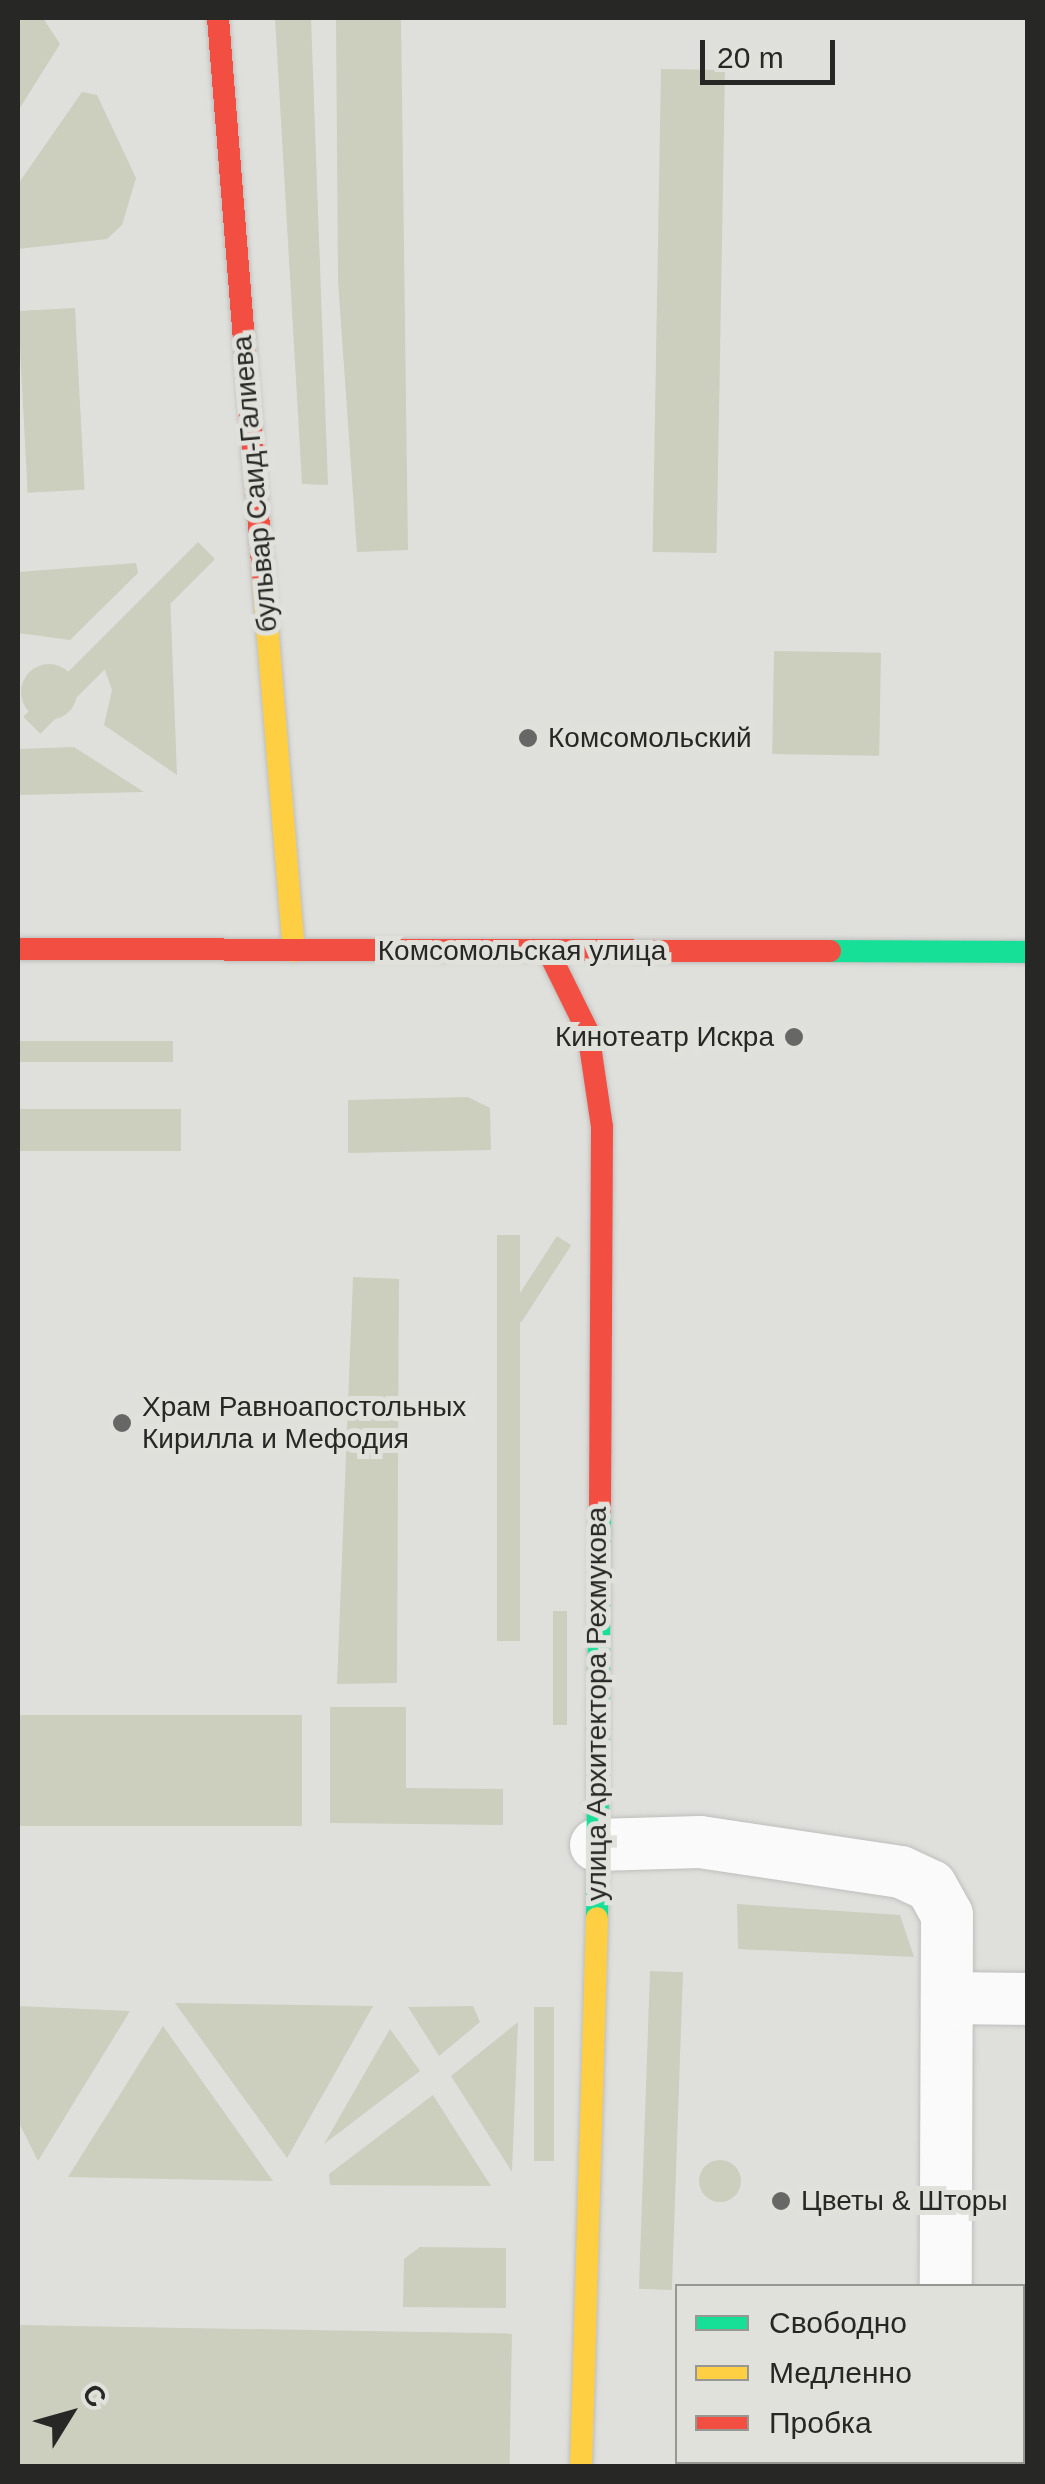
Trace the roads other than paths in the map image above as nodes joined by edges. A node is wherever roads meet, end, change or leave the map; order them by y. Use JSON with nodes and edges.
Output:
{"nodes":[{"id":1,"x":218,"y":18,"type":"edge"},
{"id":2,"x":18,"y":949,"type":"edge"},
{"id":3,"x":294,"y":951,"type":"junction"},
{"id":4,"x":548,"y":951,"type":"junction"},
{"id":5,"x":1028,"y":952,"type":"edge"},
{"id":6,"x":596,"y":1845,"type":"junction"},
{"id":7,"x":949,"y":1998,"type":"junction"},
{"id":8,"x":1028,"y":1998,"type":"edge"},
{"id":9,"x":946,"y":2284,"type":"edge"},
{"id":10,"x":582,"y":2466,"type":"edge"}],
"edges":[{"from":1,"to":3,"type":"street","name":"бульвар Саид-Галиева"},
{"from":2,"to":3,"type":"street","name":"Комсомольская улица"},
{"from":3,"to":4,"type":"street","name":"Комсомольская улица"},
{"from":4,"to":5,"type":"street","name":"Комсомольская улица"},
{"from":4,"to":6,"type":"street","name":"улица Архитектора Рехмукова"},
{"from":6,"to":7,"type":"street"},
{"from":6,"to":10,"type":"street","name":"улица Архитектора Рехмукова"},
{"from":7,"to":8,"type":"street"},
{"from":7,"to":9,"type":"street"}]}
